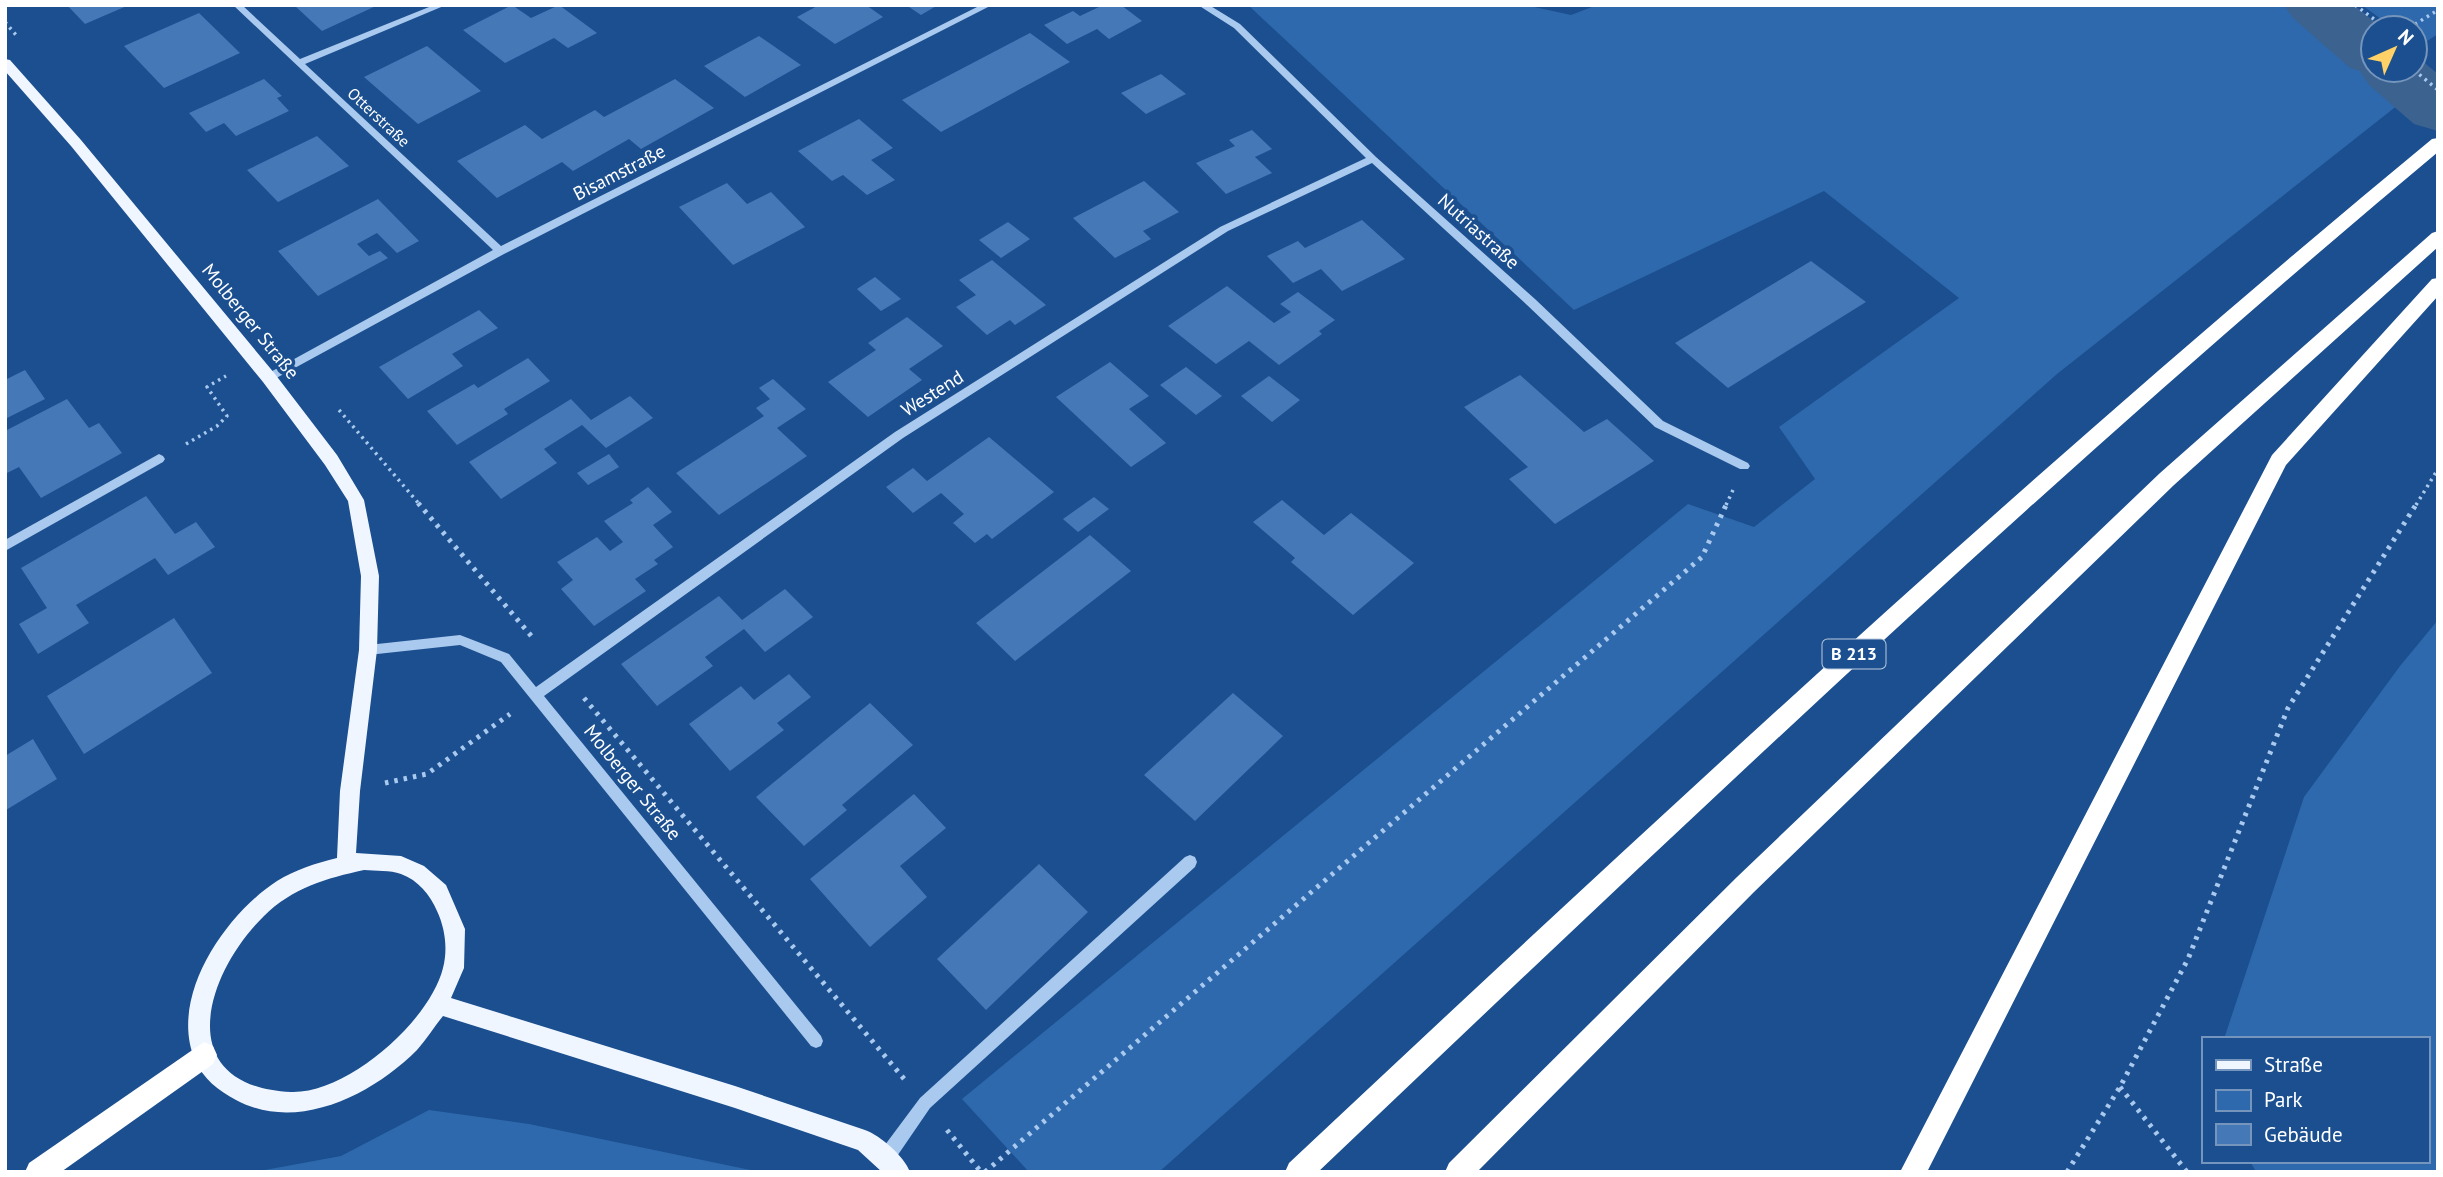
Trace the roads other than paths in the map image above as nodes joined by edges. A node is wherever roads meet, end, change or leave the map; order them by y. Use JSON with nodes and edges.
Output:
{"nodes":[{"id":1,"x":237,"y":5,"type":"edge"},
{"id":2,"x":442,"y":5,"type":"edge"},
{"id":3,"x":988,"y":5,"type":"edge"},
{"id":4,"x":1202,"y":5,"type":"edge"},
{"id":5,"x":5,"y":63,"type":"edge"},
{"id":6,"x":299,"y":63,"type":"junction"},
{"id":7,"x":2432,"y":148,"type":"edge"},
{"id":8,"x":1373,"y":159,"type":"junction"},
{"id":9,"x":2438,"y":237,"type":"edge"},
{"id":10,"x":500,"y":251,"type":"junction"},
{"id":11,"x":2438,"y":284,"type":"edge"},
{"id":12,"x":269,"y":378,"type":"junction"},
{"id":13,"x":159,"y":459,"type":"road end"},
{"id":14,"x":1744,"y":466,"type":"road end"},
{"id":15,"x":5,"y":546,"type":"edge"},
{"id":16,"x":368,"y":650,"type":"junction"},
{"id":17,"x":534,"y":696,"type":"junction"},
{"id":18,"x":1190,"y":862,"type":"dead end"},
{"id":19,"x":346,"y":865,"type":"junction"},
{"id":20,"x":437,"y":1004,"type":"junction"},
{"id":21,"x":816,"y":1041,"type":"dead end"},
{"id":22,"x":205,"y":1055,"type":"junction"},
{"id":23,"x":892,"y":1166,"type":"edge"},
{"id":24,"x":38,"y":1172,"type":"edge"},
{"id":25,"x":1298,"y":1172,"type":"edge"},
{"id":26,"x":1458,"y":1172,"type":"edge"},
{"id":27,"x":1913,"y":1172,"type":"edge"}],
"edges":[{"from":1,"to":6,"type":"street","name":"Otterstraße"},
{"from":2,"to":6,"type":"street"},
{"from":3,"to":10,"type":"street","name":"Bisamstraße"},
{"from":4,"to":8,"type":"street","name":"Nutriastraße"},
{"from":5,"to":12,"type":"main road","name":"Molberger Straße"},
{"from":6,"to":10,"type":"street","name":"Otterstraße"},
{"from":7,"to":25,"type":"highway","number":"B 213"},
{"from":8,"to":14,"type":"street","name":"Nutriastraße"},
{"from":8,"to":17,"type":"street","name":"Westend"},
{"from":9,"to":26,"type":"highway"},
{"from":10,"to":12,"type":"street","name":"Bisamstraße"},
{"from":11,"to":27,"type":"highway"},
{"from":12,"to":16,"type":"main road","name":"Molberger Straße"},
{"from":13,"to":15,"type":"street"},
{"from":16,"to":17,"type":"street","name":"Molberger Straße"},
{"from":16,"to":19,"type":"main road","name":"Molberger Straße"},
{"from":17,"to":21,"type":"street","name":"Molberger Straße"},
{"from":18,"to":23,"type":"street"},
{"from":19,"to":20,"type":"main road"},
{"from":19,"to":22,"type":"main road"},
{"from":20,"to":22,"type":"main road"},
{"from":20,"to":23,"type":"main road"},
{"from":22,"to":24,"type":"highway"}]}
